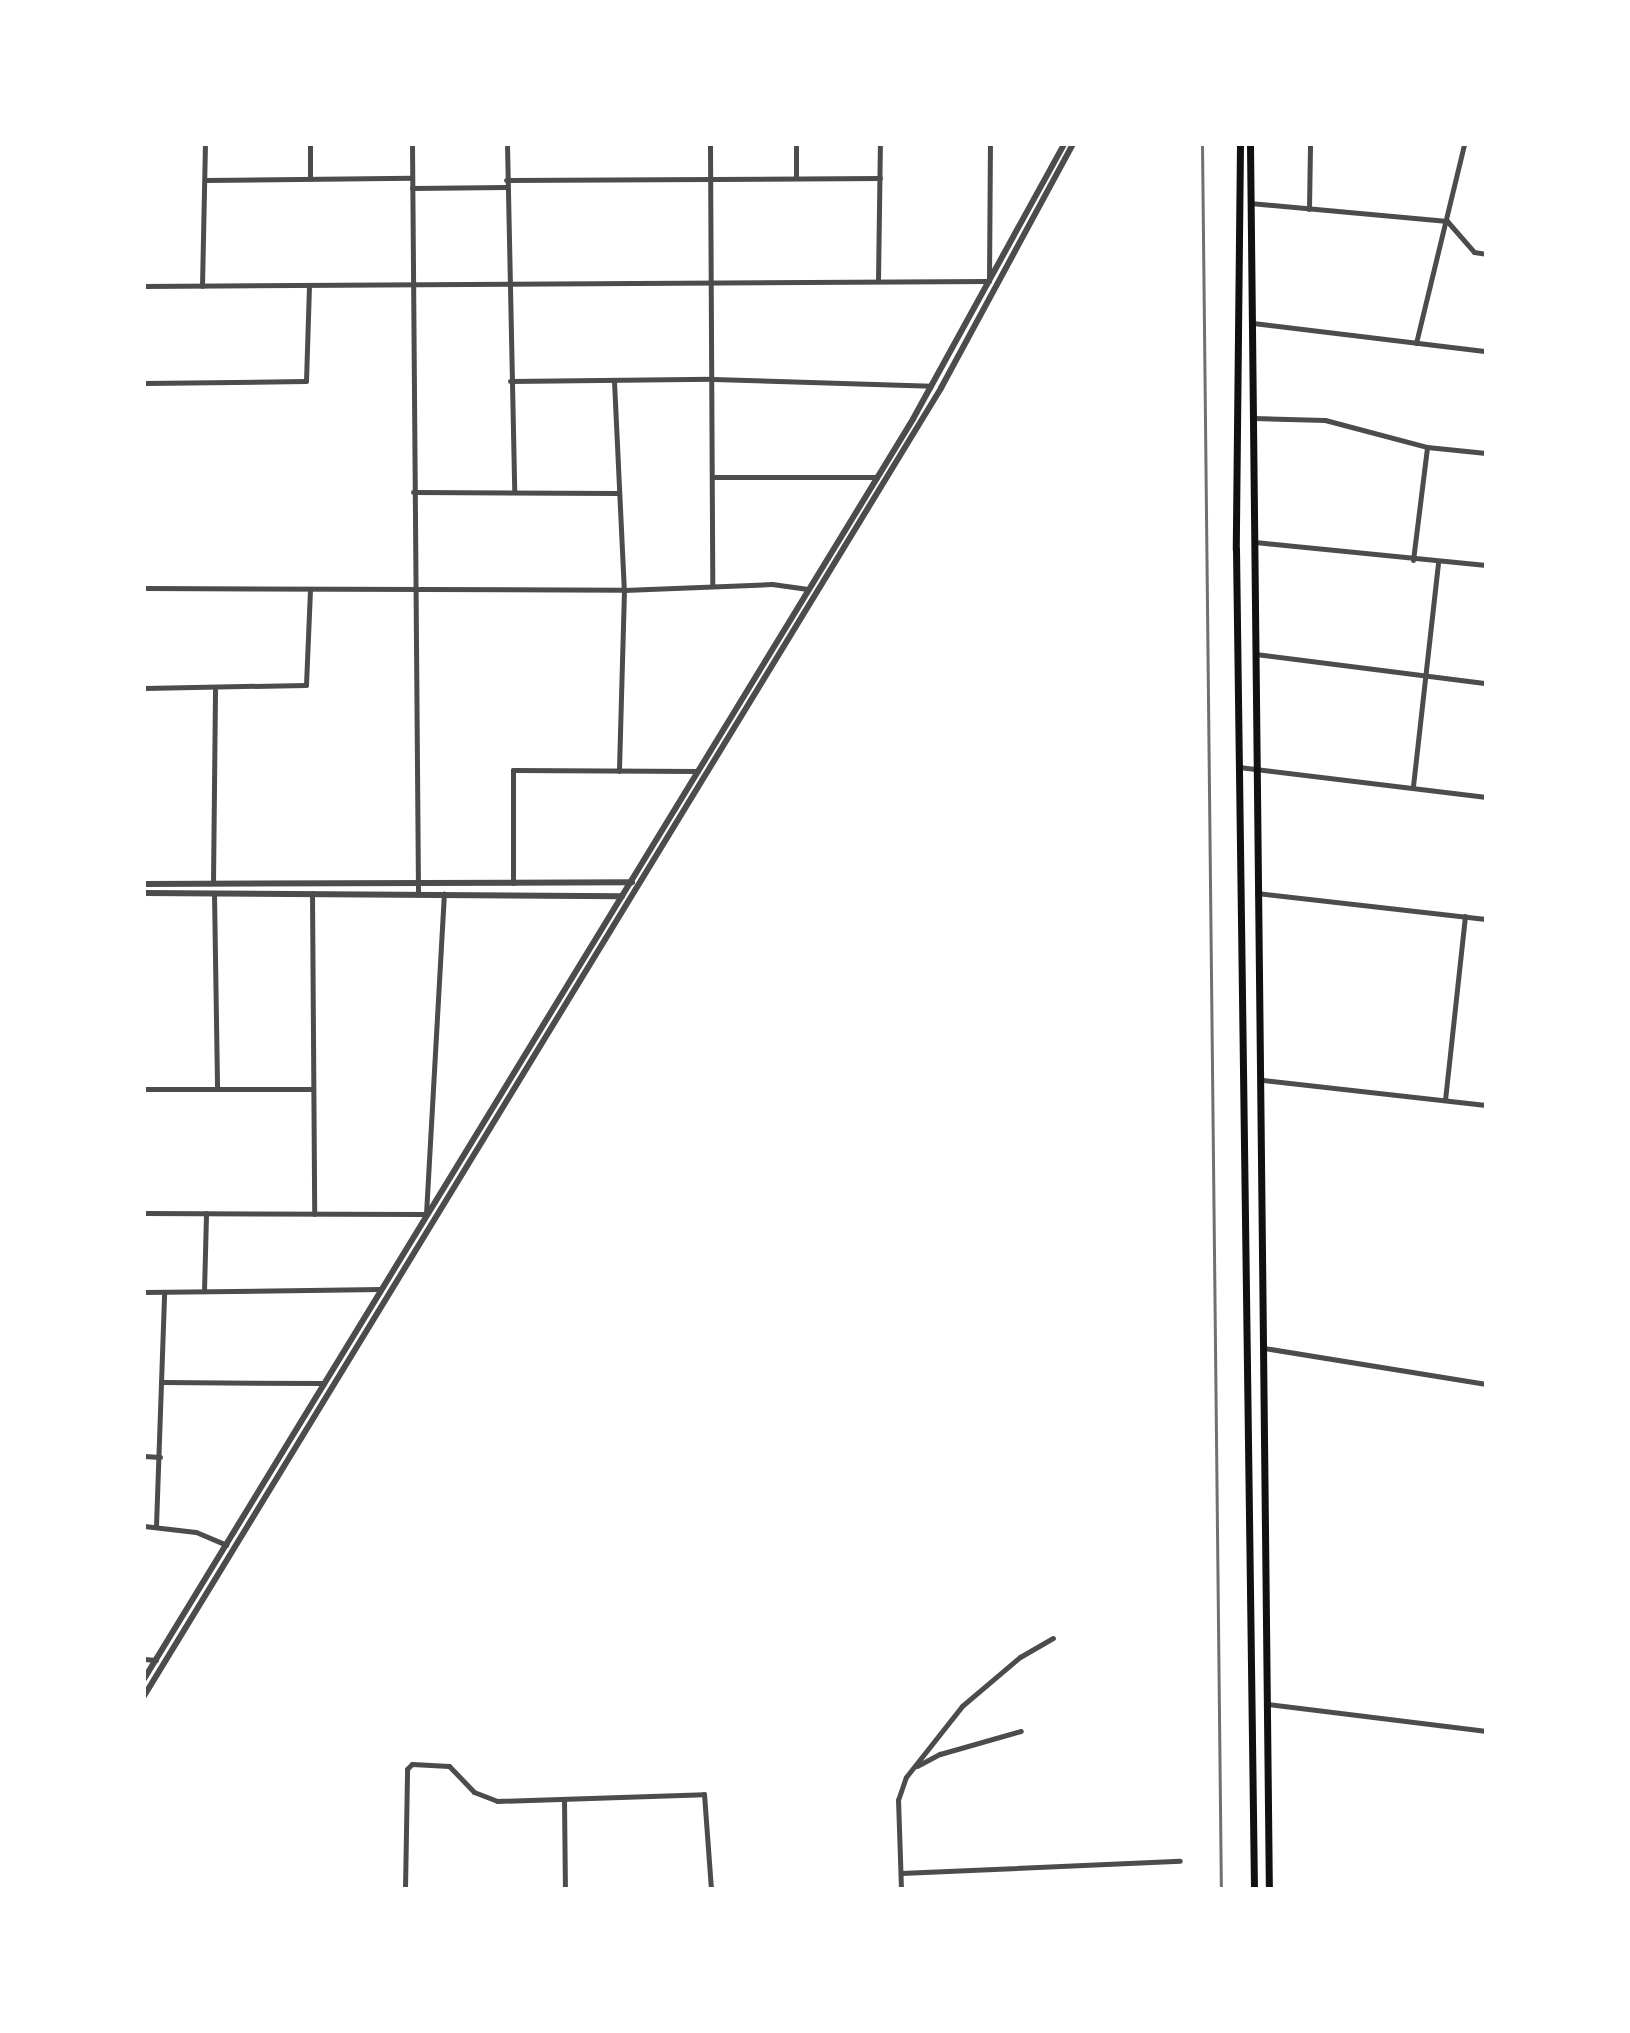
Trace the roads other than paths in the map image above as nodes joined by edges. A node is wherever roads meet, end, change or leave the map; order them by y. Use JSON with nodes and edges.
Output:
{"nodes":[{"id":1,"x":205,"y":144,"type":"edge"},
{"id":2,"x":310,"y":144,"type":"edge"},
{"id":3,"x":412,"y":144,"type":"edge"},
{"id":4,"x":507,"y":144,"type":"edge"},
{"id":5,"x":710,"y":144,"type":"edge"},
{"id":6,"x":796,"y":144,"type":"edge"},
{"id":7,"x":880,"y":144,"type":"edge"},
{"id":8,"x":990,"y":144,"type":"edge"},
{"id":9,"x":1064,"y":144,"type":"edge"},
{"id":10,"x":1073,"y":144,"type":"edge"},
{"id":11,"x":1240,"y":144,"type":"edge"},
{"id":12,"x":1250,"y":144,"type":"edge"},
{"id":13,"x":1310,"y":144,"type":"edge"},
{"id":14,"x":1464,"y":144,"type":"edge"},
{"id":15,"x":710,"y":176,"type":"junction"},
{"id":16,"x":796,"y":177,"type":"junction"},
{"id":17,"x":310,"y":178,"type":"junction"},
{"id":18,"x":412,"y":178,"type":"junction"},
{"id":19,"x":880,"y":178,"type":"junction"},
{"id":20,"x":205,"y":180,"type":"junction"},
{"id":21,"x":506,"y":180,"type":"junction"},
{"id":22,"x":506,"y":187,"type":"junction"},
{"id":23,"x":412,"y":188,"type":"junction"},
{"id":24,"x":1250,"y":203,"type":"junction"},
{"id":25,"x":1309,"y":209,"type":"junction"},
{"id":26,"x":1447,"y":221,"type":"junction"},
{"id":27,"x":1011,"y":241,"type":"junction"},
{"id":28,"x":1018,"y":246,"type":"junction"},
{"id":29,"x":1486,"y":254,"type":"edge"},
{"id":30,"x":712,"y":281,"type":"junction"},
{"id":31,"x":878,"y":281,"type":"junction"},
{"id":32,"x":989,"y":281,"type":"junction"},
{"id":33,"x":507,"y":283,"type":"junction"},
{"id":34,"x":413,"y":284,"type":"junction"},
{"id":35,"x":144,"y":286,"type":"edge"},
{"id":36,"x":202,"y":286,"type":"junction"},
{"id":37,"x":309,"y":287,"type":"junction"},
{"id":38,"x":1253,"y":323,"type":"junction"},
{"id":39,"x":1416,"y":343,"type":"junction"},
{"id":40,"x":1486,"y":351,"type":"edge"},
{"id":41,"x":713,"y":379,"type":"junction"},
{"id":42,"x":510,"y":381,"type":"junction"},
{"id":43,"x":614,"y":381,"type":"junction"},
{"id":44,"x":144,"y":383,"type":"edge"},
{"id":45,"x":932,"y":386,"type":"junction"},
{"id":46,"x":1254,"y":418,"type":"junction"},
{"id":47,"x":1427,"y":447,"type":"junction"},
{"id":48,"x":1486,"y":453,"type":"edge"},
{"id":49,"x":713,"y":477,"type":"junction"},
{"id":50,"x":877,"y":477,"type":"junction"},
{"id":51,"x":413,"y":492,"type":"junction"},
{"id":52,"x":514,"y":492,"type":"junction"},
{"id":53,"x":618,"y":493,"type":"junction"},
{"id":54,"x":1255,"y":542,"type":"junction"},
{"id":55,"x":1413,"y":560,"type":"junction"},
{"id":56,"x":1438,"y":563,"type":"junction"},
{"id":57,"x":1486,"y":565,"type":"edge"},
{"id":58,"x":712,"y":584,"type":"junction"},
{"id":59,"x":144,"y":588,"type":"edge"},
{"id":60,"x":310,"y":589,"type":"junction"},
{"id":61,"x":808,"y":589,"type":"junction"},
{"id":62,"x":414,"y":590,"type":"junction"},
{"id":63,"x":624,"y":590,"type":"junction"},
{"id":64,"x":1255,"y":654,"type":"junction"},
{"id":65,"x":1424,"y":678,"type":"junction"},
{"id":66,"x":1486,"y":683,"type":"edge"},
{"id":67,"x":144,"y":688,"type":"edge"},
{"id":68,"x":215,"y":690,"type":"junction"},
{"id":69,"x":1239,"y":767,"type":"junction"},
{"id":70,"x":1256,"y":768,"type":"junction"},
{"id":71,"x":619,"y":771,"type":"junction"},
{"id":72,"x":698,"y":771,"type":"junction"},
{"id":73,"x":1413,"y":786,"type":"junction"},
{"id":74,"x":1486,"y":797,"type":"edge"},
{"id":75,"x":630,"y":882,"type":"junction"},
{"id":76,"x":640,"y":882,"type":"junction"},
{"id":77,"x":213,"y":883,"type":"junction"},
{"id":78,"x":144,"y":884,"type":"edge"},
{"id":79,"x":418,"y":884,"type":"junction"},
{"id":80,"x":513,"y":884,"type":"junction"},
{"id":81,"x":144,"y":893,"type":"edge"},
{"id":82,"x":214,"y":893,"type":"junction"},
{"id":83,"x":312,"y":893,"type":"junction"},
{"id":84,"x":1257,"y":893,"type":"junction"},
{"id":85,"x":418,"y":894,"type":"junction"},
{"id":86,"x":444,"y":894,"type":"junction"},
{"id":87,"x":621,"y":896,"type":"junction"},
{"id":88,"x":630,"y":897,"type":"junction"},
{"id":89,"x":1465,"y":916,"type":"junction"},
{"id":90,"x":1486,"y":919,"type":"edge"},
{"id":91,"x":1263,"y":1080,"type":"junction"},
{"id":92,"x":217,"y":1088,"type":"junction"},
{"id":93,"x":144,"y":1089,"type":"edge"},
{"id":94,"x":311,"y":1089,"type":"junction"},
{"id":95,"x":1445,"y":1100,"type":"junction"},
{"id":96,"x":1486,"y":1105,"type":"edge"},
{"id":97,"x":144,"y":1213,"type":"edge"},
{"id":98,"x":206,"y":1213,"type":"junction"},
{"id":99,"x":314,"y":1214,"type":"junction"},
{"id":100,"x":426,"y":1214,"type":"junction"},
{"id":101,"x":381,"y":1289,"type":"junction"},
{"id":102,"x":204,"y":1291,"type":"junction"},
{"id":103,"x":144,"y":1292,"type":"edge"},
{"id":104,"x":164,"y":1292,"type":"junction"},
{"id":105,"x":1264,"y":1348,"type":"junction"},
{"id":106,"x":163,"y":1382,"type":"junction"},
{"id":107,"x":324,"y":1383,"type":"junction"},
{"id":108,"x":1486,"y":1384,"type":"edge"},
{"id":109,"x":144,"y":1456,"type":"edge"},
{"id":110,"x":160,"y":1457,"type":"junction"},
{"id":111,"x":144,"y":1526,"type":"edge"},
{"id":112,"x":156,"y":1526,"type":"junction"},
{"id":113,"x":226,"y":1545,"type":"junction"},
{"id":114,"x":183,"y":1615,"type":"junction"},
{"id":115,"x":190,"y":1620,"type":"junction"},
{"id":116,"x":1053,"y":1638,"type":"dead end"},
{"id":117,"x":144,"y":1659,"type":"edge"},
{"id":118,"x":156,"y":1660,"type":"junction"},
{"id":119,"x":144,"y":1679,"type":"edge"},
{"id":120,"x":144,"y":1696,"type":"edge"},
{"id":121,"x":1267,"y":1704,"type":"junction"},
{"id":122,"x":1021,"y":1731,"type":"dead end"},
{"id":123,"x":1486,"y":1731,"type":"edge"},
{"id":124,"x":913,"y":1768,"type":"junction"},
{"id":125,"x":564,"y":1799,"type":"junction"},
{"id":126,"x":1180,"y":1861,"type":"dead end"},
{"id":127,"x":901,"y":1873,"type":"junction"},
{"id":128,"x":405,"y":1889,"type":"edge"},
{"id":129,"x":565,"y":1889,"type":"edge"},
{"id":130,"x":711,"y":1889,"type":"edge"},
{"id":131,"x":901,"y":1889,"type":"edge"},
{"id":132,"x":1254,"y":1889,"type":"edge"},
{"id":133,"x":1269,"y":1889,"type":"edge"}],
"edges":[{"from":1,"to":20,"type":"street"},
{"from":2,"to":17,"type":"street"},
{"from":3,"to":18,"type":"street"},
{"from":4,"to":21,"type":"street"},
{"from":5,"to":15,"type":"street"},
{"from":6,"to":16,"type":"street"},
{"from":7,"to":19,"type":"street"},
{"from":8,"to":32,"type":"street"},
{"from":9,"to":27,"type":"street"},
{"from":10,"to":28,"type":"street"},
{"from":11,"to":69,"type":"main road"},
{"from":12,"to":24,"type":"main road"},
{"from":13,"to":25,"type":"street"},
{"from":14,"to":26,"type":"street"},
{"from":15,"to":16,"type":"street"},
{"from":15,"to":21,"type":"street"},
{"from":15,"to":30,"type":"street"},
{"from":16,"to":19,"type":"street"},
{"from":17,"to":18,"type":"street"},
{"from":17,"to":20,"type":"street"},
{"from":18,"to":23,"type":"street"},
{"from":19,"to":31,"type":"street"},
{"from":20,"to":36,"type":"street"},
{"from":21,"to":22,"type":"street"},
{"from":22,"to":23,"type":"street"},
{"from":22,"to":33,"type":"street"},
{"from":23,"to":34,"type":"street"},
{"from":24,"to":25,"type":"street"},
{"from":24,"to":38,"type":"main road"},
{"from":25,"to":26,"type":"street"},
{"from":26,"to":29,"type":"street"},
{"from":26,"to":39,"type":"street"},
{"from":27,"to":28,"type":"street"},
{"from":27,"to":32,"type":"street"},
{"from":28,"to":76,"type":"street"},
{"from":30,"to":31,"type":"street"},
{"from":30,"to":33,"type":"street"},
{"from":30,"to":41,"type":"street"},
{"from":31,"to":32,"type":"street"},
{"from":32,"to":45,"type":"street"},
{"from":33,"to":34,"type":"street"},
{"from":33,"to":42,"type":"street"},
{"from":34,"to":37,"type":"street"},
{"from":34,"to":51,"type":"street"},
{"from":35,"to":36,"type":"street"},
{"from":36,"to":37,"type":"street"},
{"from":37,"to":44,"type":"street"},
{"from":38,"to":39,"type":"street"},
{"from":38,"to":46,"type":"main road"},
{"from":39,"to":40,"type":"street"},
{"from":41,"to":43,"type":"street"},
{"from":41,"to":45,"type":"street"},
{"from":41,"to":49,"type":"street"},
{"from":42,"to":43,"type":"street"},
{"from":42,"to":52,"type":"street"},
{"from":43,"to":53,"type":"street"},
{"from":45,"to":50,"type":"street"},
{"from":46,"to":47,"type":"street"},
{"from":46,"to":54,"type":"main road"},
{"from":47,"to":48,"type":"street"},
{"from":47,"to":55,"type":"street"},
{"from":49,"to":50,"type":"street"},
{"from":49,"to":58,"type":"street"},
{"from":50,"to":61,"type":"street"},
{"from":51,"to":52,"type":"street"},
{"from":51,"to":62,"type":"street"},
{"from":52,"to":53,"type":"street"},
{"from":53,"to":63,"type":"street"},
{"from":54,"to":55,"type":"street"},
{"from":54,"to":64,"type":"main road"},
{"from":55,"to":56,"type":"street"},
{"from":56,"to":57,"type":"street"},
{"from":56,"to":65,"type":"street"},
{"from":58,"to":61,"type":"street"},
{"from":58,"to":63,"type":"street"},
{"from":59,"to":60,"type":"street"},
{"from":60,"to":62,"type":"street"},
{"from":60,"to":68,"type":"street"},
{"from":61,"to":72,"type":"street"},
{"from":62,"to":63,"type":"street"},
{"from":62,"to":79,"type":"street"},
{"from":63,"to":71,"type":"street"},
{"from":64,"to":65,"type":"street"},
{"from":64,"to":70,"type":"main road"},
{"from":65,"to":66,"type":"street"},
{"from":65,"to":73,"type":"street"},
{"from":67,"to":68,"type":"street"},
{"from":68,"to":77,"type":"street"},
{"from":69,"to":70,"type":"street"},
{"from":69,"to":132,"type":"main road"},
{"from":70,"to":73,"type":"street"},
{"from":70,"to":84,"type":"main road"},
{"from":71,"to":72,"type":"street"},
{"from":71,"to":80,"type":"street"},
{"from":72,"to":75,"type":"street"},
{"from":73,"to":74,"type":"street"},
{"from":75,"to":76,"type":"street"},
{"from":75,"to":80,"type":"street"},
{"from":75,"to":87,"type":"street"},
{"from":76,"to":88,"type":"street"},
{"from":77,"to":78,"type":"street"},
{"from":77,"to":79,"type":"street"},
{"from":79,"to":80,"type":"street"},
{"from":79,"to":85,"type":"street"},
{"from":81,"to":82,"type":"street"},
{"from":82,"to":83,"type":"street"},
{"from":82,"to":92,"type":"street"},
{"from":83,"to":85,"type":"street"},
{"from":83,"to":94,"type":"street"},
{"from":84,"to":89,"type":"street"},
{"from":84,"to":91,"type":"main road"},
{"from":85,"to":86,"type":"street"},
{"from":86,"to":87,"type":"street"},
{"from":86,"to":100,"type":"street"},
{"from":87,"to":88,"type":"street"},
{"from":87,"to":100,"type":"street"},
{"from":88,"to":115,"type":"street"},
{"from":89,"to":90,"type":"street"},
{"from":89,"to":95,"type":"street"},
{"from":91,"to":95,"type":"street"},
{"from":91,"to":105,"type":"main road"},
{"from":92,"to":93,"type":"street"},
{"from":92,"to":94,"type":"street"},
{"from":94,"to":99,"type":"street"},
{"from":95,"to":96,"type":"street"},
{"from":97,"to":98,"type":"street"},
{"from":98,"to":99,"type":"street"},
{"from":98,"to":102,"type":"street"},
{"from":99,"to":100,"type":"street"},
{"from":100,"to":101,"type":"street"},
{"from":101,"to":102,"type":"street"},
{"from":101,"to":107,"type":"street"},
{"from":102,"to":104,"type":"street"},
{"from":103,"to":104,"type":"street"},
{"from":104,"to":106,"type":"street"},
{"from":105,"to":108,"type":"street"},
{"from":105,"to":121,"type":"main road"},
{"from":106,"to":107,"type":"street"},
{"from":106,"to":110,"type":"street"},
{"from":107,"to":113,"type":"street"},
{"from":109,"to":110,"type":"street"},
{"from":110,"to":112,"type":"street"},
{"from":111,"to":112,"type":"street"},
{"from":112,"to":113,"type":"street"},
{"from":113,"to":114,"type":"street"},
{"from":114,"to":115,"type":"street"},
{"from":114,"to":118,"type":"street"},
{"from":115,"to":120,"type":"street"},
{"from":116,"to":124,"type":"street"},
{"from":117,"to":118,"type":"street"},
{"from":118,"to":119,"type":"street"},
{"from":121,"to":123,"type":"street"},
{"from":121,"to":133,"type":"main road"},
{"from":122,"to":124,"type":"street"},
{"from":124,"to":127,"type":"street"},
{"from":125,"to":128,"type":"street"},
{"from":125,"to":129,"type":"street"},
{"from":125,"to":130,"type":"street"},
{"from":126,"to":127,"type":"street"},
{"from":127,"to":131,"type":"street"}]}
